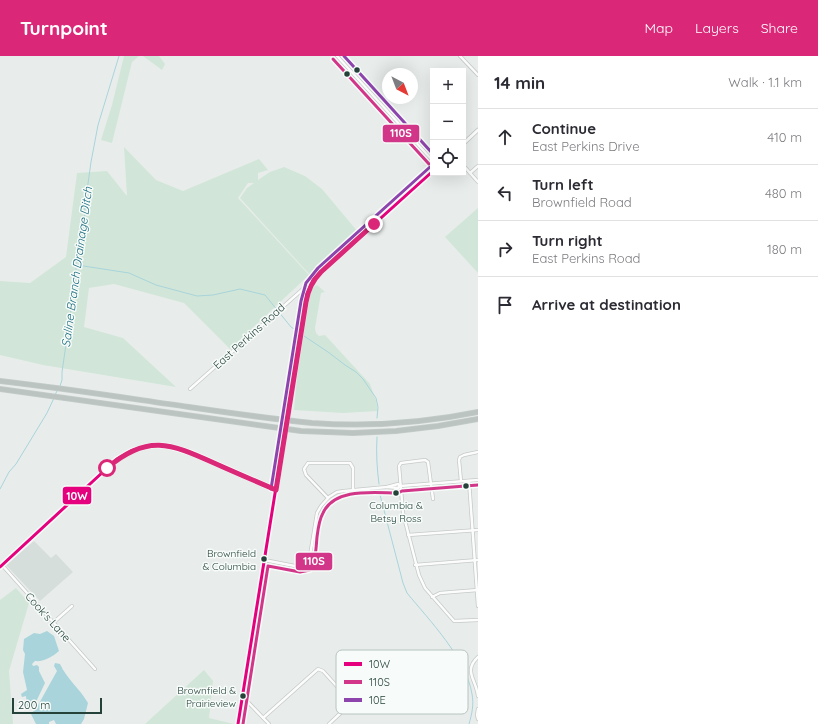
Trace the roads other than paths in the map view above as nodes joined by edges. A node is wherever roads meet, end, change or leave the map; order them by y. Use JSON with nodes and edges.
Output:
{"nodes":[{"id":1,"x":337,"y":56,"type":"edge"},
{"id":2,"x":460,"y":56,"type":"edge"},
{"id":3,"x":478,"y":75,"type":"edge"},
{"id":4,"x":478,"y":130,"type":"edge"},
{"id":5,"x":466,"y":141,"type":"edge"},
{"id":6,"x":430,"y":158,"type":"edge"},
{"id":7,"x":478,"y":166,"type":"edge"},
{"id":8,"x":466,"y":168,"type":"edge"},
{"id":9,"x":470,"y":173,"type":"junction"},
{"id":10,"x":430,"y":174,"type":"edge"},
{"id":11,"x":478,"y":182,"type":"edge"},
{"id":12,"x":313,"y":280,"type":"junction"},
{"id":13,"x":0,"y":380,"type":"edge"},
{"id":14,"x":0,"y":389,"type":"edge"},
{"id":15,"x":190,"y":389,"type":"dead end"},
{"id":16,"x":478,"y":412,"type":"edge"},
{"id":17,"x":478,"y":419,"type":"edge"},
{"id":18,"x":478,"y":452,"type":"edge"},
{"id":19,"x":478,"y":480,"type":"edge"},
{"id":20,"x":461,"y":481,"type":"junction"},
{"id":21,"x":469,"y":481,"type":"junction"},
{"id":22,"x":431,"y":484,"type":"junction"},
{"id":23,"x":400,"y":486,"type":"junction"},
{"id":24,"x":353,"y":489,"type":"junction"},
{"id":25,"x":276,"y":490,"type":"junction"},
{"id":26,"x":328,"y":498,"type":"junction"},
{"id":27,"x":433,"y":498,"type":"dead end"},
{"id":28,"x":472,"y":530,"type":"junction"},
{"id":29,"x":478,"y":530,"type":"edge"},
{"id":30,"x":408,"y":535,"type":"junction"},
{"id":31,"x":264,"y":560,"type":"junction"},
{"id":32,"x":476,"y":560,"type":"edge"},
{"id":33,"x":416,"y":565,"type":"junction"},
{"id":34,"x":1,"y":566,"type":"edge"},
{"id":35,"x":477,"y":590,"type":"edge"},
{"id":36,"x":432,"y":596,"type":"junction"},
{"id":37,"x":72,"y":606,"type":"dead end"},
{"id":38,"x":478,"y":606,"type":"edge"},
{"id":39,"x":478,"y":620,"type":"edge"},
{"id":40,"x":54,"y":622,"type":"junction"},
{"id":41,"x":478,"y":657,"type":"edge"},
{"id":42,"x":95,"y":669,"type":"dead end"},
{"id":43,"x":336,"y":685,"type":"edge"},
{"id":44,"x":478,"y":694,"type":"edge"},
{"id":45,"x":242,"y":697,"type":"junction"},
{"id":46,"x":478,"y":708,"type":"edge"},
{"id":47,"x":339,"y":714,"type":"edge"},
{"id":48,"x":263,"y":718,"type":"junction"},
{"id":49,"x":478,"y":719,"type":"edge"},
{"id":50,"x":238,"y":724,"type":"edge"},
{"id":51,"x":269,"y":724,"type":"edge"},
{"id":52,"x":328,"y":724,"type":"edge"}],
"edges":[{"from":1,"to":6,"type":"street"},
{"from":2,"to":3,"type":"street"},
{"from":4,"to":5,"type":"street"},
{"from":7,"to":9,"type":"street"},
{"from":8,"to":9,"type":"street"},
{"from":9,"to":11,"type":"street"},
{"from":10,"to":12,"type":"street","name":"East Perkins Road"},
{"from":12,"to":15,"type":"street","name":"East Perkins Road"},
{"from":12,"to":25,"type":"street","bridge":true},
{"from":13,"to":16,"type":"highway"},
{"from":14,"to":17,"type":"highway"},
{"from":18,"to":20,"type":"street"},
{"from":19,"to":21,"type":"street"},
{"from":20,"to":21,"type":"street"},
{"from":20,"to":22,"type":"street"},
{"from":21,"to":28,"type":"street"},
{"from":22,"to":23,"type":"street"},
{"from":22,"to":23,"type":"street"},
{"from":22,"to":27,"type":"street"},
{"from":23,"to":24,"type":"street"},
{"from":23,"to":30,"type":"street"},
{"from":24,"to":26,"type":"street"},
{"from":24,"to":26,"type":"street"},
{"from":25,"to":31,"type":"street"},
{"from":25,"to":34,"type":"street"},
{"from":26,"to":31,"type":"street"},
{"from":28,"to":29,"type":"street"},
{"from":28,"to":30,"type":"street"},
{"from":28,"to":32,"type":"street"},
{"from":30,"to":33,"type":"street"},
{"from":31,"to":45,"type":"street"},
{"from":32,"to":33,"type":"street"},
{"from":32,"to":35,"type":"street"},
{"from":33,"to":36,"type":"street"},
{"from":34,"to":40,"type":"street","name":"Cook's Lane"},
{"from":35,"to":36,"type":"street"},
{"from":35,"to":38,"type":"street"},
{"from":36,"to":39,"type":"street"},
{"from":37,"to":40,"type":"street"},
{"from":40,"to":42,"type":"street","name":"Cook's Lane"},
{"from":41,"to":44,"type":"street"},
{"from":43,"to":48,"type":"street"},
{"from":45,"to":48,"type":"street"},
{"from":45,"to":50,"type":"street"},
{"from":46,"to":49,"type":"street"},
{"from":47,"to":52,"type":"street"},
{"from":48,"to":51,"type":"street"}]}
